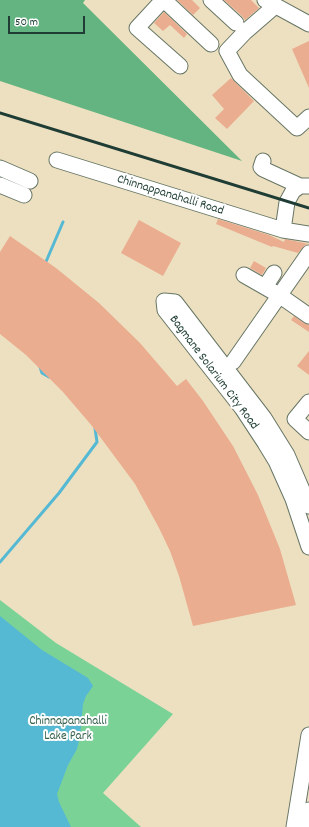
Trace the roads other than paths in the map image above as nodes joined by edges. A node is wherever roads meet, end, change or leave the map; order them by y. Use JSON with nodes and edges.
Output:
{"nodes":[{"id":1,"x":164,"y":0,"type":"edge"},
{"id":2,"x":212,"y":0,"type":"edge"},
{"id":3,"x":270,"y":3,"type":"edge"},
{"id":4,"x":236,"y":23,"type":"dead end"},
{"id":5,"x":309,"y":24,"type":"edge"},
{"id":6,"x":211,"y":44,"type":"dead end"},
{"id":7,"x":180,"y":66,"type":"dead end"},
{"id":8,"x":309,"y":117,"type":"edge"},
{"id":9,"x":57,"y":160,"type":"dead end"},
{"id":10,"x":263,"y":161,"type":"dead end"},
{"id":11,"x":0,"y":168,"type":"edge"},
{"id":12,"x":30,"y":181,"type":"dead end"},
{"id":13,"x":0,"y":185,"type":"edge"},
{"id":14,"x":304,"y":186,"type":"edge"},
{"id":15,"x":24,"y":195,"type":"dead end"},
{"id":16,"x":283,"y":230,"type":"junction"},
{"id":17,"x":309,"y":234,"type":"edge"},
{"id":18,"x":309,"y":253,"type":"edge"},
{"id":19,"x":274,"y":273,"type":"dead end"},
{"id":20,"x":244,"y":275,"type":"dead end"},
{"id":21,"x":265,"y":287,"type":"junction"},
{"id":22,"x":279,"y":295,"type":"junction"},
{"id":23,"x":309,"y":316,"type":"edge"},
{"id":24,"x":233,"y":362,"type":"dead end"},
{"id":25,"x":309,"y":402,"type":"edge"},
{"id":26,"x":309,"y":432,"type":"edge"},
{"id":27,"x":309,"y":506,"type":"edge"},
{"id":28,"x":309,"y":547,"type":"edge"},
{"id":29,"x":309,"y":735,"type":"edge"},
{"id":30,"x":309,"y":810,"type":"edge"},
{"id":31,"x":294,"y":827,"type":"edge"},
{"id":32,"x":306,"y":827,"type":"edge"}],
"edges":[{"from":1,"to":6,"type":"street"},
{"from":1,"to":7,"type":"street"},
{"from":2,"to":4,"type":"street"},
{"from":3,"to":5,"type":"street"},
{"from":3,"to":8,"type":"street"},
{"from":9,"to":16,"type":"street","name":"Chinnappanahalli Road"},
{"from":10,"to":14,"type":"street"},
{"from":11,"to":12,"type":"street"},
{"from":13,"to":15,"type":"street"},
{"from":14,"to":16,"type":"street"},
{"from":16,"to":17,"type":"street","name":"Chinnappanahalli Road"},
{"from":18,"to":22,"type":"street"},
{"from":19,"to":21,"type":"street"},
{"from":20,"to":21,"type":"street"},
{"from":21,"to":22,"type":"street"},
{"from":22,"to":23,"type":"street"},
{"from":22,"to":24,"type":"street"},
{"from":25,"to":26,"type":"street"},
{"from":27,"to":28,"type":"street","name":"Bagmane Solarium City Road"},
{"from":29,"to":31,"type":"street"},
{"from":30,"to":32,"type":"street"}]}
